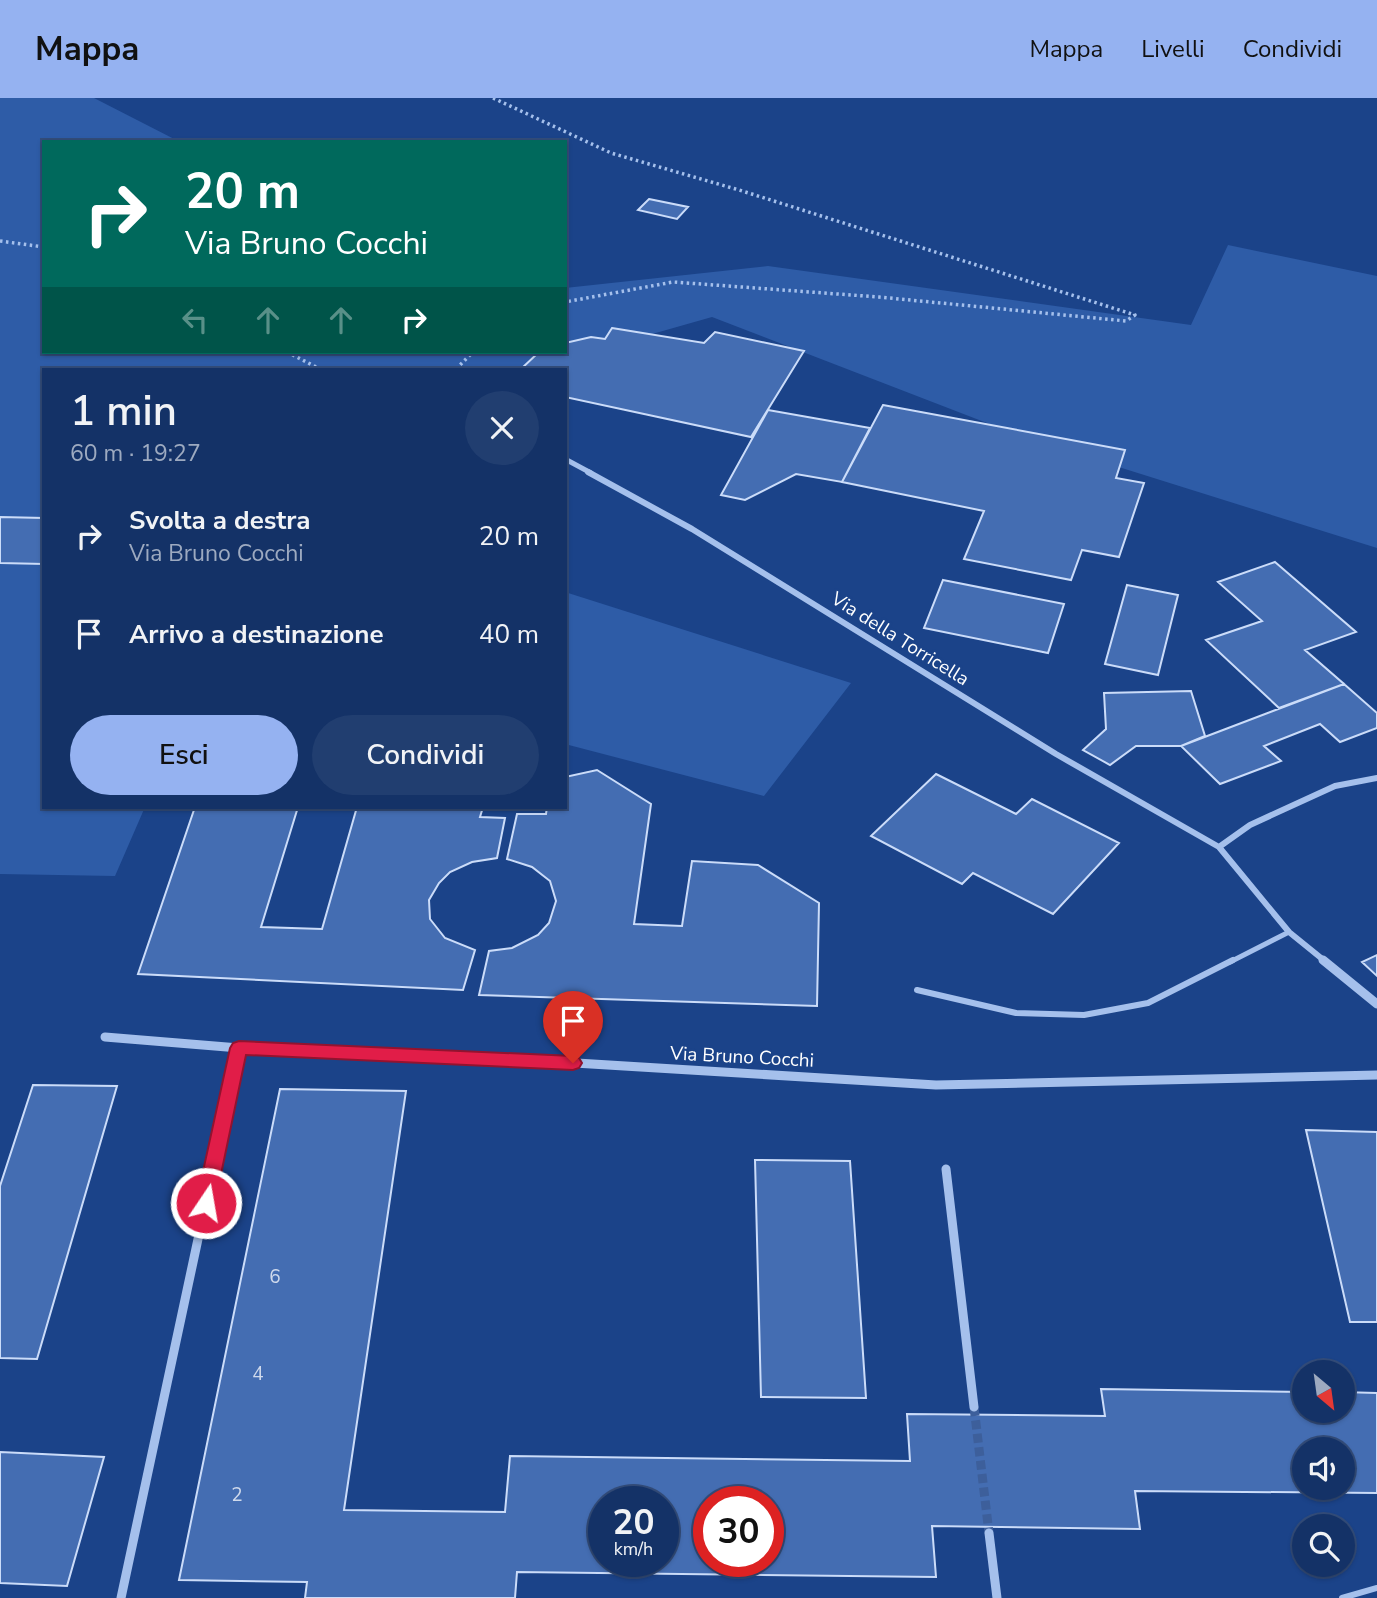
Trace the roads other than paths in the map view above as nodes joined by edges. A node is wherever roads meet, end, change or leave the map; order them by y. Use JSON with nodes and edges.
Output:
{"nodes":[{"id":1,"x":567,"y":460,"type":"edge"},
{"id":2,"x":1377,"y":778,"type":"edge"},
{"id":3,"x":1219,"y":847,"type":"junction"},
{"id":4,"x":1289,"y":932,"type":"junction"},
{"id":5,"x":917,"y":990,"type":"dead end"},
{"id":6,"x":1377,"y":1004,"type":"edge"},
{"id":7,"x":105,"y":1037,"type":"dead end"},
{"id":8,"x":239,"y":1048,"type":"junction"},
{"id":9,"x":1377,"y":1075,"type":"edge"},
{"id":10,"x":946,"y":1169,"type":"dead end"},
{"id":11,"x":974,"y":1407,"type":"tunnel mouth"},
{"id":12,"x":989,"y":1533,"type":"tunnel mouth"},
{"id":13,"x":1377,"y":1588,"type":"edge"},
{"id":14,"x":121,"y":1598,"type":"edge"},
{"id":15,"x":997,"y":1598,"type":"edge"},
{"id":16,"x":1342,"y":1598,"type":"edge"}],
"edges":[{"from":1,"to":3,"type":"street","name":"Via della Torricella"},
{"from":2,"to":3,"type":"street"},
{"from":3,"to":4,"type":"street","name":"Via della Torricella"},
{"from":4,"to":5,"type":"lane"},
{"from":4,"to":6,"type":"street","name":"Via della Torricella"},
{"from":7,"to":8,"type":"street","name":"Via Bruno Cocchi"},
{"from":8,"to":9,"type":"street","name":"Via Bruno Cocchi"},
{"from":8,"to":14,"type":"street"},
{"from":10,"to":11,"type":"street"},
{"from":12,"to":15,"type":"street"},
{"from":13,"to":16,"type":"lane"}]}
